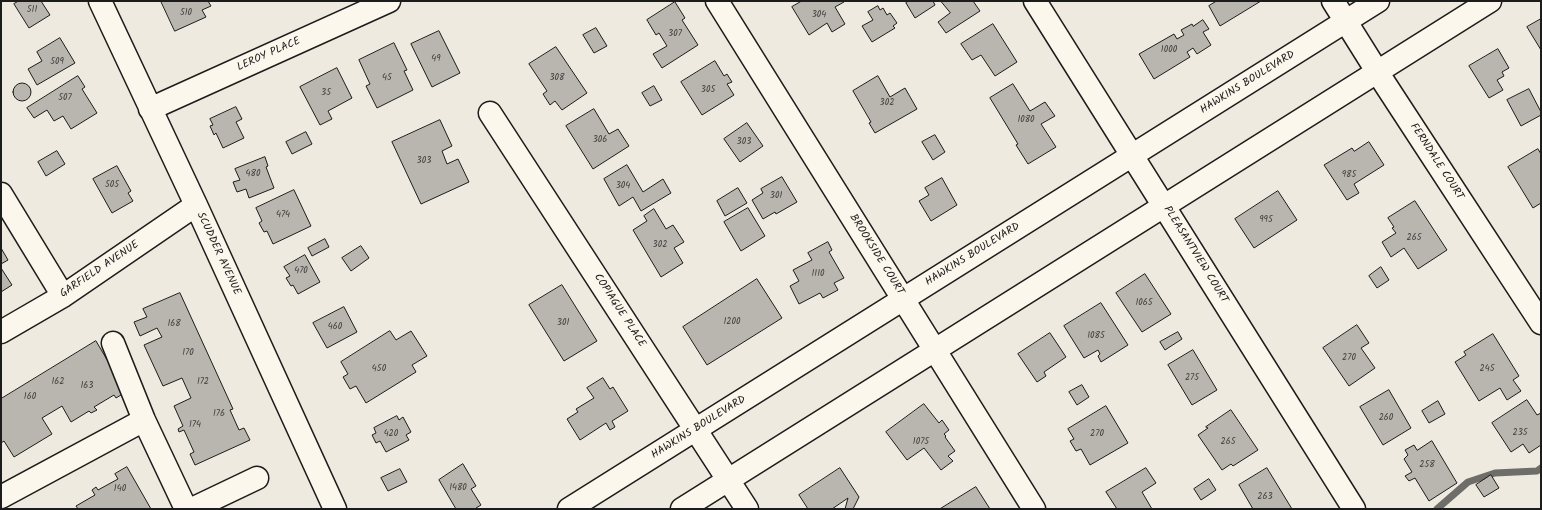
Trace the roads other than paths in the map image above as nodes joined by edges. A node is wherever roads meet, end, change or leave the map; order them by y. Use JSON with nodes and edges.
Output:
{"nodes":[{"id":1,"x":100,"y":1,"type":"edge"},
{"id":2,"x":389,"y":1,"type":"edge"},
{"id":3,"x":717,"y":1,"type":"edge"},
{"id":4,"x":1036,"y":1,"type":"edge"},
{"id":5,"x":1334,"y":1,"type":"edge"},
{"id":6,"x":1378,"y":1,"type":"edge"},
{"id":7,"x":1490,"y":1,"type":"edge"},
{"id":8,"x":1346,"y":21,"type":"junction"},
{"id":9,"x":1377,"y":72,"type":"junction"},
{"id":10,"x":150,"y":109,"type":"junction"},
{"id":11,"x":490,"y":113,"type":"dead end"},
{"id":12,"x":1133,"y":155,"type":"junction"},
{"id":13,"x":1,"y":194,"type":"edge"},
{"id":14,"x":196,"y":205,"type":"junction"},
{"id":15,"x":1165,"y":206,"type":"junction"},
{"id":16,"x":63,"y":296,"type":"junction"},
{"id":17,"x":904,"y":299,"type":"junction"},
{"id":18,"x":1541,"y":323,"type":"edge"},
{"id":19,"x":1,"y":332,"type":"edge"},
{"id":20,"x":113,"y":343,"type":"dead end"},
{"id":21,"x":935,"y":350,"type":"junction"},
{"id":22,"x":144,"y":420,"type":"junction"},
{"id":23,"x":696,"y":430,"type":"junction"},
{"id":24,"x":257,"y":478,"type":"dead end"},
{"id":25,"x":729,"y":480,"type":"junction"},
{"id":26,"x":1,"y":497,"type":"edge"},
{"id":27,"x":186,"y":509,"type":"edge"},
{"id":28,"x":192,"y":509,"type":"edge"},
{"id":29,"x":334,"y":509,"type":"edge"},
{"id":30,"x":569,"y":509,"type":"edge"},
{"id":31,"x":682,"y":509,"type":"edge"},
{"id":32,"x":747,"y":509,"type":"edge"},
{"id":33,"x":1034,"y":509,"type":"edge"},
{"id":34,"x":1354,"y":509,"type":"edge"}],
"edges":[{"from":1,"to":10,"type":"street","name":"SCUDDER AVENUE"},
{"from":2,"to":10,"type":"street","name":"LEROY PLACE"},
{"from":3,"to":17,"type":"street","name":"BROOKSIDE COURT"},
{"from":4,"to":12,"type":"street","name":"PLEASANTVIEW COURT"},
{"from":5,"to":8,"type":"street","name":"FERNDALE COURT"},
{"from":6,"to":8,"type":"street","name":"HAWKINS BOULEVARD"},
{"from":7,"to":9,"type":"street"},
{"from":8,"to":9,"type":"street","name":"FERNDALE COURT"},
{"from":8,"to":12,"type":"street","name":"HAWKINS BOULEVARD"},
{"from":9,"to":15,"type":"street"},
{"from":9,"to":18,"type":"street","name":"FERNDALE COURT"},
{"from":10,"to":14,"type":"street","name":"SCUDDER AVENUE"},
{"from":11,"to":23,"type":"street","name":"COPIAGUE PLACE"},
{"from":12,"to":15,"type":"street","name":"PLEASANTVIEW COURT"},
{"from":12,"to":17,"type":"street","name":"HAWKINS BOULEVARD"},
{"from":13,"to":16,"type":"street"},
{"from":14,"to":16,"type":"street","name":"GARFIELD AVENUE"},
{"from":14,"to":29,"type":"street","name":"SCUDDER AVENUE"},
{"from":15,"to":21,"type":"street"},
{"from":15,"to":34,"type":"street","name":"PLEASANTVIEW COURT"},
{"from":16,"to":19,"type":"street","name":"GARFIELD AVENUE"},
{"from":17,"to":21,"type":"street","name":"BROOKSIDE COURT"},
{"from":17,"to":23,"type":"street","name":"HAWKINS BOULEVARD"},
{"from":20,"to":22,"type":"street"},
{"from":21,"to":25,"type":"street"},
{"from":21,"to":33,"type":"street","name":"BROOKSIDE COURT"},
{"from":22,"to":26,"type":"street"},
{"from":22,"to":27,"type":"street"},
{"from":23,"to":25,"type":"street","name":"COPIAGUE PLACE"},
{"from":23,"to":30,"type":"street","name":"HAWKINS BOULEVARD"},
{"from":24,"to":28,"type":"street"},
{"from":25,"to":31,"type":"street"},
{"from":25,"to":32,"type":"street","name":"COPIAGUE PLACE"}]}
